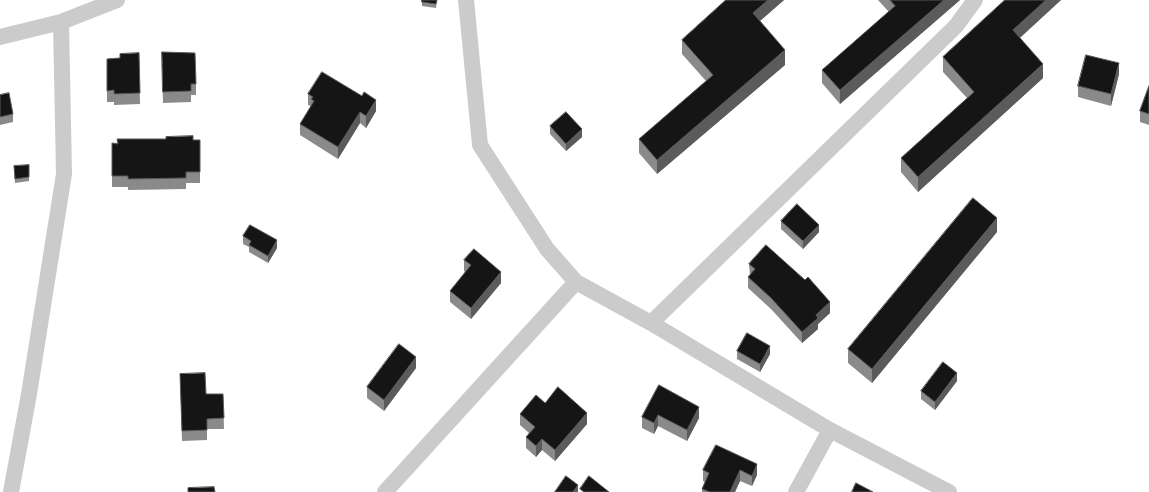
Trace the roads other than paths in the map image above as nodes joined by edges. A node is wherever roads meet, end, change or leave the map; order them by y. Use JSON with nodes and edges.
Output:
{"nodes":[{"id":1,"x":117,"y":0,"type":"edge"},
{"id":2,"x":466,"y":0,"type":"edge"},
{"id":3,"x":975,"y":0,"type":"edge"},
{"id":4,"x":61,"y":22,"type":"junction"},
{"id":5,"x":0,"y":37,"type":"edge"},
{"id":6,"x":576,"y":282,"type":"junction"},
{"id":7,"x":651,"y":324,"type":"junction"},
{"id":8,"x":830,"y":430,"type":"junction"},
{"id":9,"x":7,"y":489,"type":"edge"},
{"id":10,"x":385,"y":492,"type":"edge"},
{"id":11,"x":796,"y":492,"type":"edge"},
{"id":12,"x":949,"y":492,"type":"edge"}],
"edges":[{"from":1,"to":4,"type":"lane"},
{"from":2,"to":6,"type":"lane"},
{"from":3,"to":7,"type":"lane"},
{"from":4,"to":5,"type":"lane"},
{"from":4,"to":9,"type":"lane"},
{"from":6,"to":7,"type":"lane"},
{"from":6,"to":10,"type":"lane"},
{"from":7,"to":8,"type":"lane"},
{"from":8,"to":11,"type":"lane"},
{"from":8,"to":12,"type":"lane"}]}
